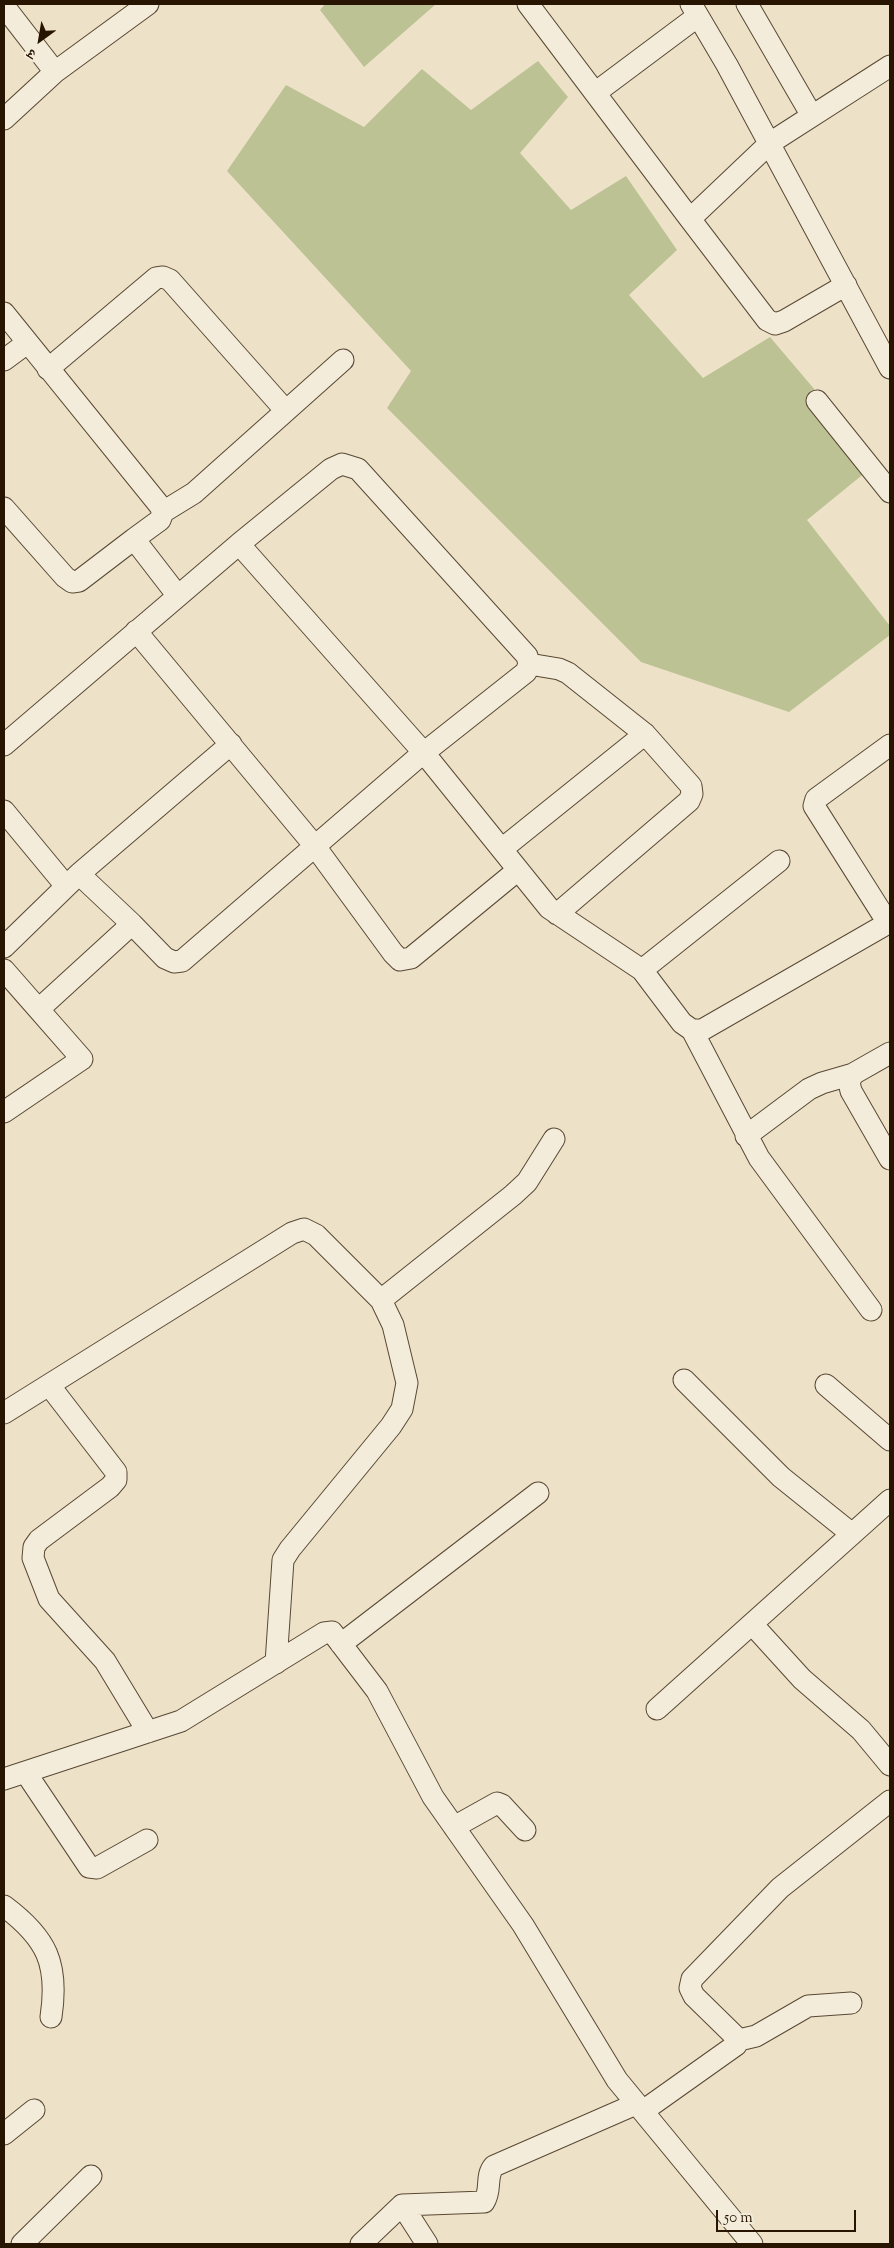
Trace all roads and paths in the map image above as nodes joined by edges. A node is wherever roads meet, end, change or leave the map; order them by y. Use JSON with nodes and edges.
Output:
{"nodes":[{"id":1,"x":148,"y":4,"type":"edge"},
{"id":2,"x":528,"y":4,"type":"edge"},
{"id":3,"x":747,"y":4,"type":"edge"},
{"id":4,"x":4,"y":6,"type":"edge"},
{"id":5,"x":695,"y":10,"type":"edge"},
{"id":6,"x":890,"y":66,"type":"edge"},
{"id":7,"x":55,"y":72,"type":"junction"},
{"id":8,"x":595,"y":93,"type":"junction"},
{"id":9,"x":812,"y":116,"type":"junction"},
{"id":10,"x":4,"y":119,"type":"edge"},
{"id":11,"x":770,"y":143,"type":"junction"},
{"id":12,"x":690,"y":219,"type":"junction"},
{"id":13,"x":846,"y":285,"type":"junction"},
{"id":14,"x":4,"y":313,"type":"edge"},
{"id":15,"x":27,"y":343,"type":"junction"},
{"id":16,"x":4,"y":360,"type":"edge"},
{"id":17,"x":343,"y":360,"type":"dead end"},
{"id":18,"x":890,"y":368,"type":"edge"},
{"id":19,"x":48,"y":369,"type":"junction"},
{"id":20,"x":817,"y":401,"type":"dead end"},
{"id":21,"x":286,"y":411,"type":"junction"},
{"id":22,"x":890,"y":492,"type":"edge"},
{"id":23,"x":4,"y":508,"type":"edge"},
{"id":24,"x":163,"y":512,"type":"junction"},
{"id":25,"x":134,"y":539,"type":"junction"},
{"id":26,"x":239,"y":544,"type":"junction"},
{"id":27,"x":178,"y":596,"type":"junction"},
{"id":28,"x":136,"y":631,"type":"junction"},
{"id":29,"x":529,"y":664,"type":"junction"},
{"id":30,"x":645,"y":734,"type":"junction"},
{"id":31,"x":231,"y":744,"type":"junction"},
{"id":32,"x":4,"y":745,"type":"edge"},
{"id":33,"x":890,"y":745,"type":"edge"},
{"id":34,"x":424,"y":753,"type":"junction"},
{"id":35,"x":4,"y":811,"type":"edge"},
{"id":36,"x":314,"y":845,"type":"junction"},
{"id":37,"x":502,"y":849,"type":"junction"},
{"id":38,"x":779,"y":860,"type":"dead end"},
{"id":39,"x":518,"y":870,"type":"junction"},
{"id":40,"x":72,"y":881,"type":"junction"},
{"id":41,"x":557,"y":914,"type":"junction"},
{"id":42,"x":889,"y":923,"type":"edge"},
{"id":43,"x":132,"y":924,"type":"junction"},
{"id":44,"x":4,"y":947,"type":"edge"},
{"id":45,"x":4,"y":970,"type":"edge"},
{"id":46,"x":642,"y":970,"type":"junction"},
{"id":47,"x":40,"y":1009,"type":"junction"},
{"id":48,"x":692,"y":1030,"type":"junction"},
{"id":49,"x":890,"y":1053,"type":"edge"},
{"id":50,"x":853,"y":1074,"type":"junction"},
{"id":51,"x":4,"y":1112,"type":"edge"},
{"id":52,"x":746,"y":1136,"type":"junction"},
{"id":53,"x":554,"y":1139,"type":"dead end"},
{"id":54,"x":890,"y":1158,"type":"edge"},
{"id":55,"x":381,"y":1300,"type":"junction"},
{"id":56,"x":871,"y":1310,"type":"dead end"},
{"id":57,"x":684,"y":1380,"type":"dead end"},
{"id":58,"x":49,"y":1385,"type":"junction"},
{"id":59,"x":826,"y":1386,"type":"dead end"},
{"id":60,"x":4,"y":1413,"type":"edge"},
{"id":61,"x":890,"y":1440,"type":"edge"},
{"id":62,"x":538,"y":1493,"type":"dead end"},
{"id":63,"x":890,"y":1500,"type":"edge"},
{"id":64,"x":852,"y":1534,"type":"junction"},
{"id":65,"x":752,"y":1624,"type":"junction"},
{"id":66,"x":341,"y":1644,"type":"junction"},
{"id":67,"x":276,"y":1663,"type":"junction"},
{"id":68,"x":657,"y":1709,"type":"dead end"},
{"id":69,"x":148,"y":1732,"type":"junction"},
{"id":70,"x":890,"y":1765,"type":"edge"},
{"id":71,"x":26,"y":1773,"type":"junction"},
{"id":72,"x":4,"y":1779,"type":"edge"},
{"id":73,"x":890,"y":1801,"type":"edge"},
{"id":74,"x":454,"y":1827,"type":"junction"},
{"id":75,"x":525,"y":1830,"type":"dead end"},
{"id":76,"x":147,"y":1840,"type":"dead end"},
{"id":77,"x":4,"y":1906,"type":"edge"},
{"id":78,"x":851,"y":2003,"type":"dead end"},
{"id":79,"x":52,"y":2017,"type":"dead end"},
{"id":80,"x":739,"y":2040,"type":"junction"},
{"id":81,"x":640,"y":2108,"type":"junction"},
{"id":82,"x":34,"y":2110,"type":"dead end"},
{"id":83,"x":4,"y":2134,"type":"edge"},
{"id":84,"x":91,"y":2176,"type":"dead end"},
{"id":85,"x":402,"y":2205,"type":"junction"},
{"id":86,"x":22,"y":2244,"type":"edge"},
{"id":87,"x":361,"y":2244,"type":"edge"},
{"id":88,"x":427,"y":2244,"type":"edge"},
{"id":89,"x":752,"y":2244,"type":"edge"}],
"edges":[{"from":1,"to":7,"type":"street"},
{"from":2,"to":8,"type":"street"},
{"from":3,"to":9,"type":"street"},
{"from":4,"to":7,"type":"street"},
{"from":5,"to":8,"type":"street"},
{"from":5,"to":11,"type":"street"},
{"from":6,"to":9,"type":"street"},
{"from":7,"to":10,"type":"street"},
{"from":8,"to":12,"type":"street"},
{"from":9,"to":11,"type":"street"},
{"from":11,"to":12,"type":"street"},
{"from":11,"to":13,"type":"street"},
{"from":12,"to":13,"type":"street"},
{"from":13,"to":18,"type":"street"},
{"from":14,"to":15,"type":"street"},
{"from":15,"to":16,"type":"street"},
{"from":15,"to":19,"type":"street"},
{"from":17,"to":21,"type":"street"},
{"from":19,"to":21,"type":"street"},
{"from":19,"to":24,"type":"street"},
{"from":20,"to":22,"type":"street"},
{"from":21,"to":24,"type":"street"},
{"from":23,"to":25,"type":"street"},
{"from":24,"to":25,"type":"street"},
{"from":25,"to":27,"type":"street"},
{"from":26,"to":27,"type":"street"},
{"from":26,"to":29,"type":"street"},
{"from":26,"to":34,"type":"street"},
{"from":27,"to":28,"type":"street"},
{"from":28,"to":31,"type":"street"},
{"from":28,"to":32,"type":"street"},
{"from":29,"to":30,"type":"street"},
{"from":29,"to":34,"type":"street"},
{"from":30,"to":37,"type":"street"},
{"from":30,"to":41,"type":"street"},
{"from":31,"to":36,"type":"street"},
{"from":31,"to":40,"type":"street"},
{"from":33,"to":42,"type":"street"},
{"from":34,"to":36,"type":"street"},
{"from":34,"to":37,"type":"street"},
{"from":35,"to":40,"type":"street"},
{"from":36,"to":39,"type":"street"},
{"from":36,"to":43,"type":"street"},
{"from":37,"to":39,"type":"street"},
{"from":38,"to":46,"type":"street"},
{"from":39,"to":41,"type":"street"},
{"from":40,"to":43,"type":"street"},
{"from":40,"to":44,"type":"street"},
{"from":41,"to":46,"type":"street"},
{"from":42,"to":48,"type":"street"},
{"from":43,"to":47,"type":"street"},
{"from":45,"to":47,"type":"street"},
{"from":46,"to":48,"type":"street"},
{"from":47,"to":51,"type":"street"},
{"from":48,"to":52,"type":"street"},
{"from":49,"to":50,"type":"street"},
{"from":50,"to":52,"type":"street"},
{"from":50,"to":54,"type":"street"},
{"from":52,"to":56,"type":"street"},
{"from":53,"to":55,"type":"street"},
{"from":55,"to":58,"type":"street"},
{"from":55,"to":67,"type":"street"},
{"from":57,"to":64,"type":"street"},
{"from":58,"to":60,"type":"street"},
{"from":58,"to":69,"type":"street"},
{"from":59,"to":61,"type":"street"},
{"from":62,"to":66,"type":"street"},
{"from":63,"to":64,"type":"street"},
{"from":64,"to":65,"type":"street"},
{"from":65,"to":68,"type":"street"},
{"from":65,"to":70,"type":"street"},
{"from":66,"to":67,"type":"street"},
{"from":66,"to":74,"type":"street"},
{"from":67,"to":69,"type":"street"},
{"from":69,"to":71,"type":"street"},
{"from":71,"to":72,"type":"street"},
{"from":71,"to":76,"type":"street"},
{"from":73,"to":80,"type":"street"},
{"from":74,"to":75,"type":"street"},
{"from":74,"to":81,"type":"street"},
{"from":77,"to":79,"type":"street"},
{"from":78,"to":80,"type":"street"},
{"from":80,"to":81,"type":"street"},
{"from":81,"to":85,"type":"street"},
{"from":81,"to":89,"type":"street"},
{"from":82,"to":83,"type":"street"},
{"from":84,"to":86,"type":"street"},
{"from":85,"to":87,"type":"street"},
{"from":85,"to":88,"type":"street"}]}
